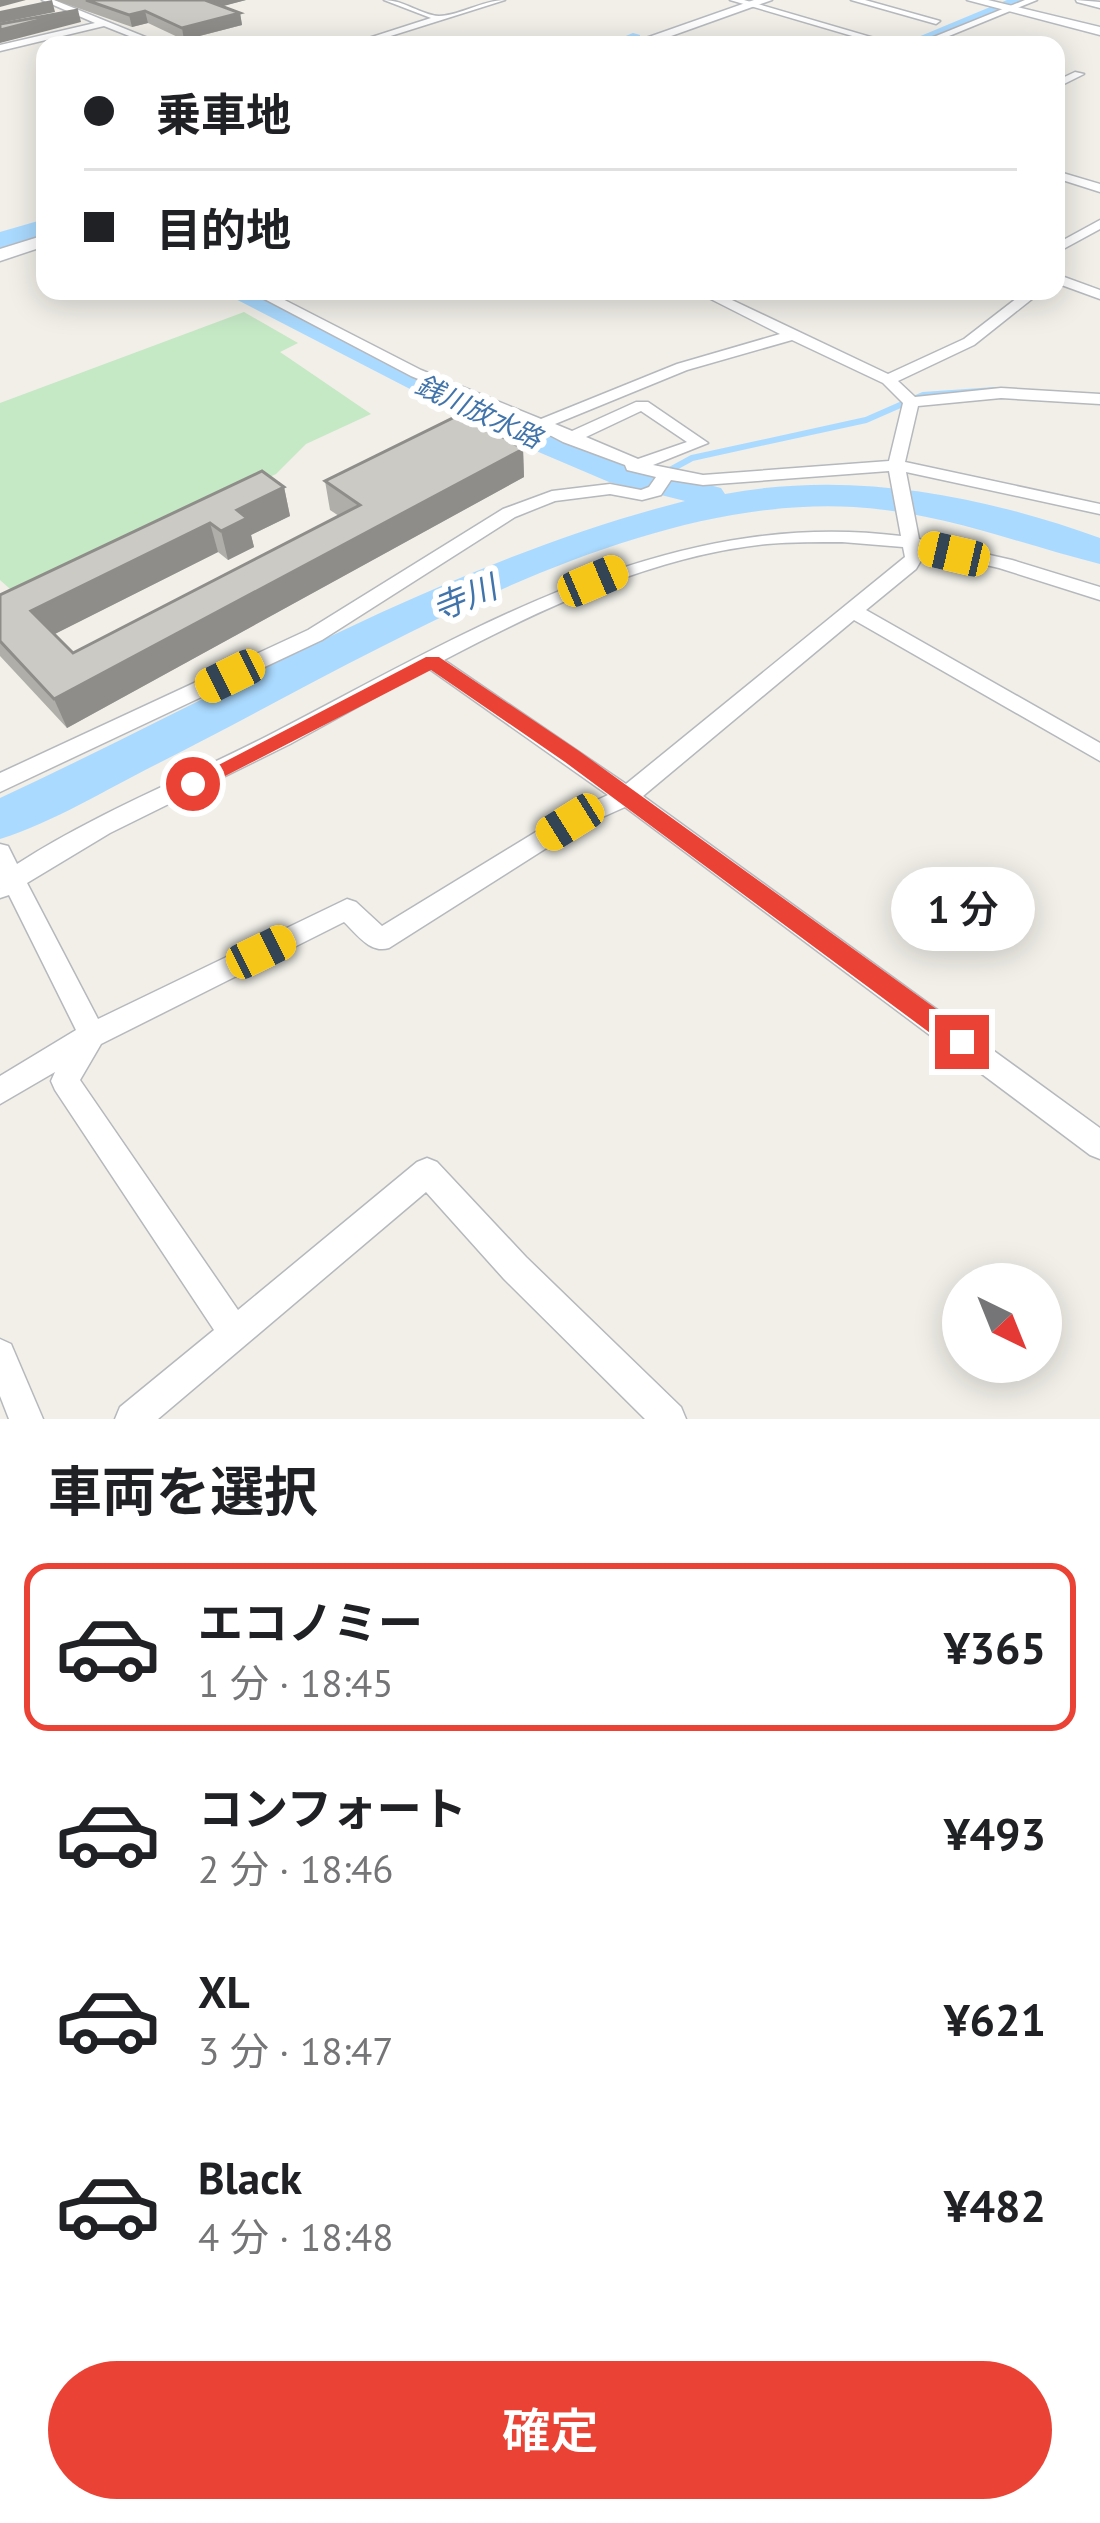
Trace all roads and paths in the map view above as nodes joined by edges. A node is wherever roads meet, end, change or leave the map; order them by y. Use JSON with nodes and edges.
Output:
{"nodes":[{"id":1,"x":388,"y":0,"type":"edge"},
{"id":2,"x":501,"y":0,"type":"edge"},
{"id":3,"x":734,"y":0,"type":"edge"},
{"id":4,"x":855,"y":0,"type":"edge"},
{"id":5,"x":973,"y":0,"type":"edge"},
{"id":6,"x":1033,"y":0,"type":"edge"},
{"id":7,"x":1080,"y":0,"type":"edge"},
{"id":8,"x":49,"y":2,"type":"edge"},
{"id":9,"x":759,"y":2,"type":"edge"},
{"id":10,"x":1100,"y":5,"type":"edge"},
{"id":11,"x":1005,"y":8,"type":"junction"},
{"id":12,"x":82,"y":13,"type":"junction"},
{"id":13,"x":62,"y":17,"type":"edge"},
{"id":14,"x":436,"y":17,"type":"junction"},
{"id":15,"x":936,"y":21,"type":"dead end"},
{"id":16,"x":105,"y":23,"type":"junction"},
{"id":17,"x":1100,"y":31,"type":"edge"},
{"id":18,"x":50,"y":36,"type":"edge"},
{"id":19,"x":138,"y":36,"type":"edge"},
{"id":20,"x":379,"y":36,"type":"edge"},
{"id":21,"x":660,"y":36,"type":"edge"},
{"id":22,"x":865,"y":36,"type":"edge"},
{"id":23,"x":941,"y":36,"type":"edge"},
{"id":24,"x":36,"y":39,"type":"edge"},
{"id":25,"x":0,"y":48,"type":"edge"},
{"id":26,"x":1079,"y":74,"type":"dead end"},
{"id":27,"x":1065,"y":80,"type":"edge"},
{"id":28,"x":1065,"y":177,"type":"edge"},
{"id":29,"x":1100,"y":188,"type":"edge"},
{"id":30,"x":1100,"y":224,"type":"edge"},
{"id":31,"x":36,"y":243,"type":"edge"},
{"id":32,"x":1065,"y":244,"type":"edge"},
{"id":33,"x":0,"y":255,"type":"edge"},
{"id":34,"x":1065,"y":282,"type":"edge"},
{"id":35,"x":1100,"y":296,"type":"edge"},
{"id":36,"x":274,"y":300,"type":"edge"},
{"id":37,"x":721,"y":300,"type":"edge"},
{"id":38,"x":1023,"y":300,"type":"edge"},
{"id":39,"x":793,"y":335,"type":"junction"},
{"id":40,"x":888,"y":380,"type":"junction"},
{"id":41,"x":1100,"y":399,"type":"edge"},
{"id":42,"x":907,"y":400,"type":"junction"},
{"id":43,"x":537,"y":426,"type":"junction"},
{"id":44,"x":569,"y":439,"type":"junction"},
{"id":45,"x":897,"y":468,"type":"junction"},
{"id":46,"x":651,"y":471,"type":"junction"},
{"id":47,"x":1100,"y":508,"type":"edge"},
{"id":48,"x":911,"y":540,"type":"junction"},
{"id":49,"x":1100,"y":593,"type":"edge"},
{"id":50,"x":857,"y":613,"type":"junction"},
{"id":51,"x":432,"y":661,"type":"junction"},
{"id":52,"x":1100,"y":753,"type":"edge"},
{"id":53,"x":0,"y":782,"type":"edge"},
{"id":54,"x":627,"y":796,"type":"junction"},
{"id":55,"x":5,"y":871,"type":"edge"},
{"id":56,"x":92,"y":1036,"type":"junction"},
{"id":57,"x":0,"y":1091,"type":"edge"},
{"id":58,"x":1100,"y":1145,"type":"edge"},
{"id":59,"x":236,"y":1334,"type":"junction"},
{"id":60,"x":0,"y":1355,"type":"edge"},
{"id":61,"x":26,"y":1419,"type":"edge"},
{"id":62,"x":132,"y":1419,"type":"edge"},
{"id":63,"x":669,"y":1419,"type":"edge"}],
"edges":[{"from":1,"to":14,"type":"street"},
{"from":2,"to":14,"type":"street"},
{"from":3,"to":9,"type":"street"},
{"from":4,"to":15,"type":"street"},
{"from":5,"to":11,"type":"street"},
{"from":6,"to":11,"type":"street"},
{"from":7,"to":10,"type":"street"},
{"from":8,"to":12,"type":"street"},
{"from":9,"to":21,"type":"street"},
{"from":9,"to":22,"type":"street"},
{"from":11,"to":17,"type":"street"},
{"from":11,"to":23,"type":"street"},
{"from":12,"to":13,"type":"street"},
{"from":12,"to":16,"type":"street"},
{"from":14,"to":20,"type":"street"},
{"from":16,"to":18,"type":"street"},
{"from":16,"to":19,"type":"street"},
{"from":24,"to":25,"type":"street"},
{"from":26,"to":27,"type":"street"},
{"from":28,"to":29,"type":"street"},
{"from":30,"to":32,"type":"street"},
{"from":31,"to":33,"type":"street"},
{"from":34,"to":35,"type":"street"},
{"from":36,"to":43,"type":"street"},
{"from":37,"to":39,"type":"street"},
{"from":38,"to":40,"type":"street"},
{"from":39,"to":40,"type":"street"},
{"from":39,"to":43,"type":"street"},
{"from":40,"to":42,"type":"street"},
{"from":41,"to":42,"type":"street"},
{"from":42,"to":45,"type":"street"},
{"from":43,"to":44,"type":"street"},
{"from":44,"to":46,"type":"street"},
{"from":44,"to":46,"type":"street"},
{"from":45,"to":46,"type":"street"},
{"from":45,"to":47,"type":"street"},
{"from":45,"to":48,"type":"street"},
{"from":46,"to":53,"type":"street"},
{"from":48,"to":49,"type":"street"},
{"from":48,"to":50,"type":"street"},
{"from":48,"to":51,"type":"street"},
{"from":50,"to":52,"type":"street"},
{"from":50,"to":54,"type":"street"},
{"from":51,"to":54,"type":"street"},
{"from":51,"to":55,"type":"street"},
{"from":54,"to":56,"type":"street"},
{"from":54,"to":58,"type":"street"},
{"from":55,"to":56,"type":"street"},
{"from":56,"to":57,"type":"street"},
{"from":56,"to":59,"type":"street"},
{"from":59,"to":62,"type":"street"},
{"from":59,"to":63,"type":"street"},
{"from":60,"to":61,"type":"street"}]}
